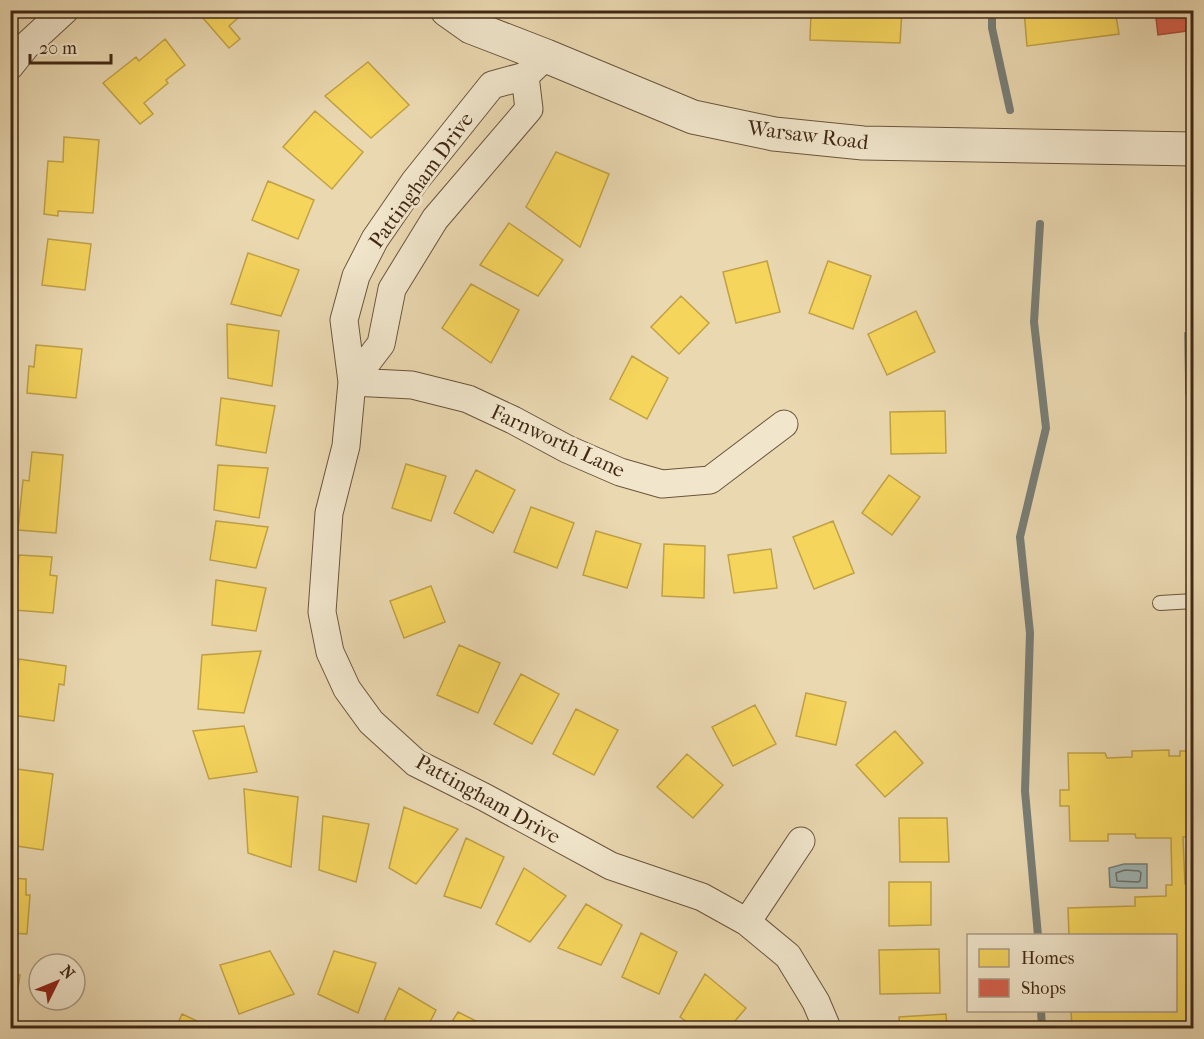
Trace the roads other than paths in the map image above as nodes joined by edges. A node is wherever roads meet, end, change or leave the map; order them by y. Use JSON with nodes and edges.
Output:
{"nodes":[{"id":1,"x":65,"y":10,"type":"edge"},
{"id":2,"x":447,"y":10,"type":"edge"},
{"id":3,"x":10,"y":66,"type":"edge"},
{"id":4,"x":536,"y":66,"type":"junction"},
{"id":5,"x":1194,"y":149,"type":"edge"},
{"id":6,"x":429,"y":163,"type":"junction"},
{"id":7,"x":460,"y":189,"type":"junction"},
{"id":8,"x":388,"y":221,"type":"junction"},
{"id":9,"x":421,"y":243,"type":"junction"},
{"id":10,"x":352,"y":382,"type":"junction"},
{"id":11,"x":784,"y":424,"type":"dead end"},
{"id":12,"x":1194,"y":601,"type":"edge"},
{"id":13,"x":1160,"y":603,"type":"dead end"},
{"id":14,"x":801,"y":841,"type":"dead end"},
{"id":15,"x":747,"y":922,"type":"junction"},
{"id":16,"x":827,"y":1029,"type":"edge"}],
"edges":[{"from":1,"to":3,"type":"street"},
{"from":2,"to":4,"type":"street","name":"Warsaw Road"},
{"from":4,"to":5,"type":"street","name":"Warsaw Road"},
{"from":4,"to":6,"type":"street","name":"Pattingham Drive"},
{"from":4,"to":7,"type":"street","name":"Pattingham Drive"},
{"from":6,"to":7,"type":"street"},
{"from":6,"to":8,"type":"street","name":"Pattingham Drive"},
{"from":7,"to":9,"type":"street","name":"Pattingham Drive"},
{"from":8,"to":9,"type":"street"},
{"from":8,"to":10,"type":"street","name":"Pattingham Drive"},
{"from":9,"to":10,"type":"street","name":"Pattingham Drive"},
{"from":10,"to":11,"type":"street","name":"Farnworth Lane"},
{"from":10,"to":15,"type":"street","name":"Pattingham Drive"},
{"from":12,"to":13,"type":"lane"},
{"from":14,"to":15,"type":"street"},
{"from":15,"to":16,"type":"street","name":"Pattingham Drive"}]}
